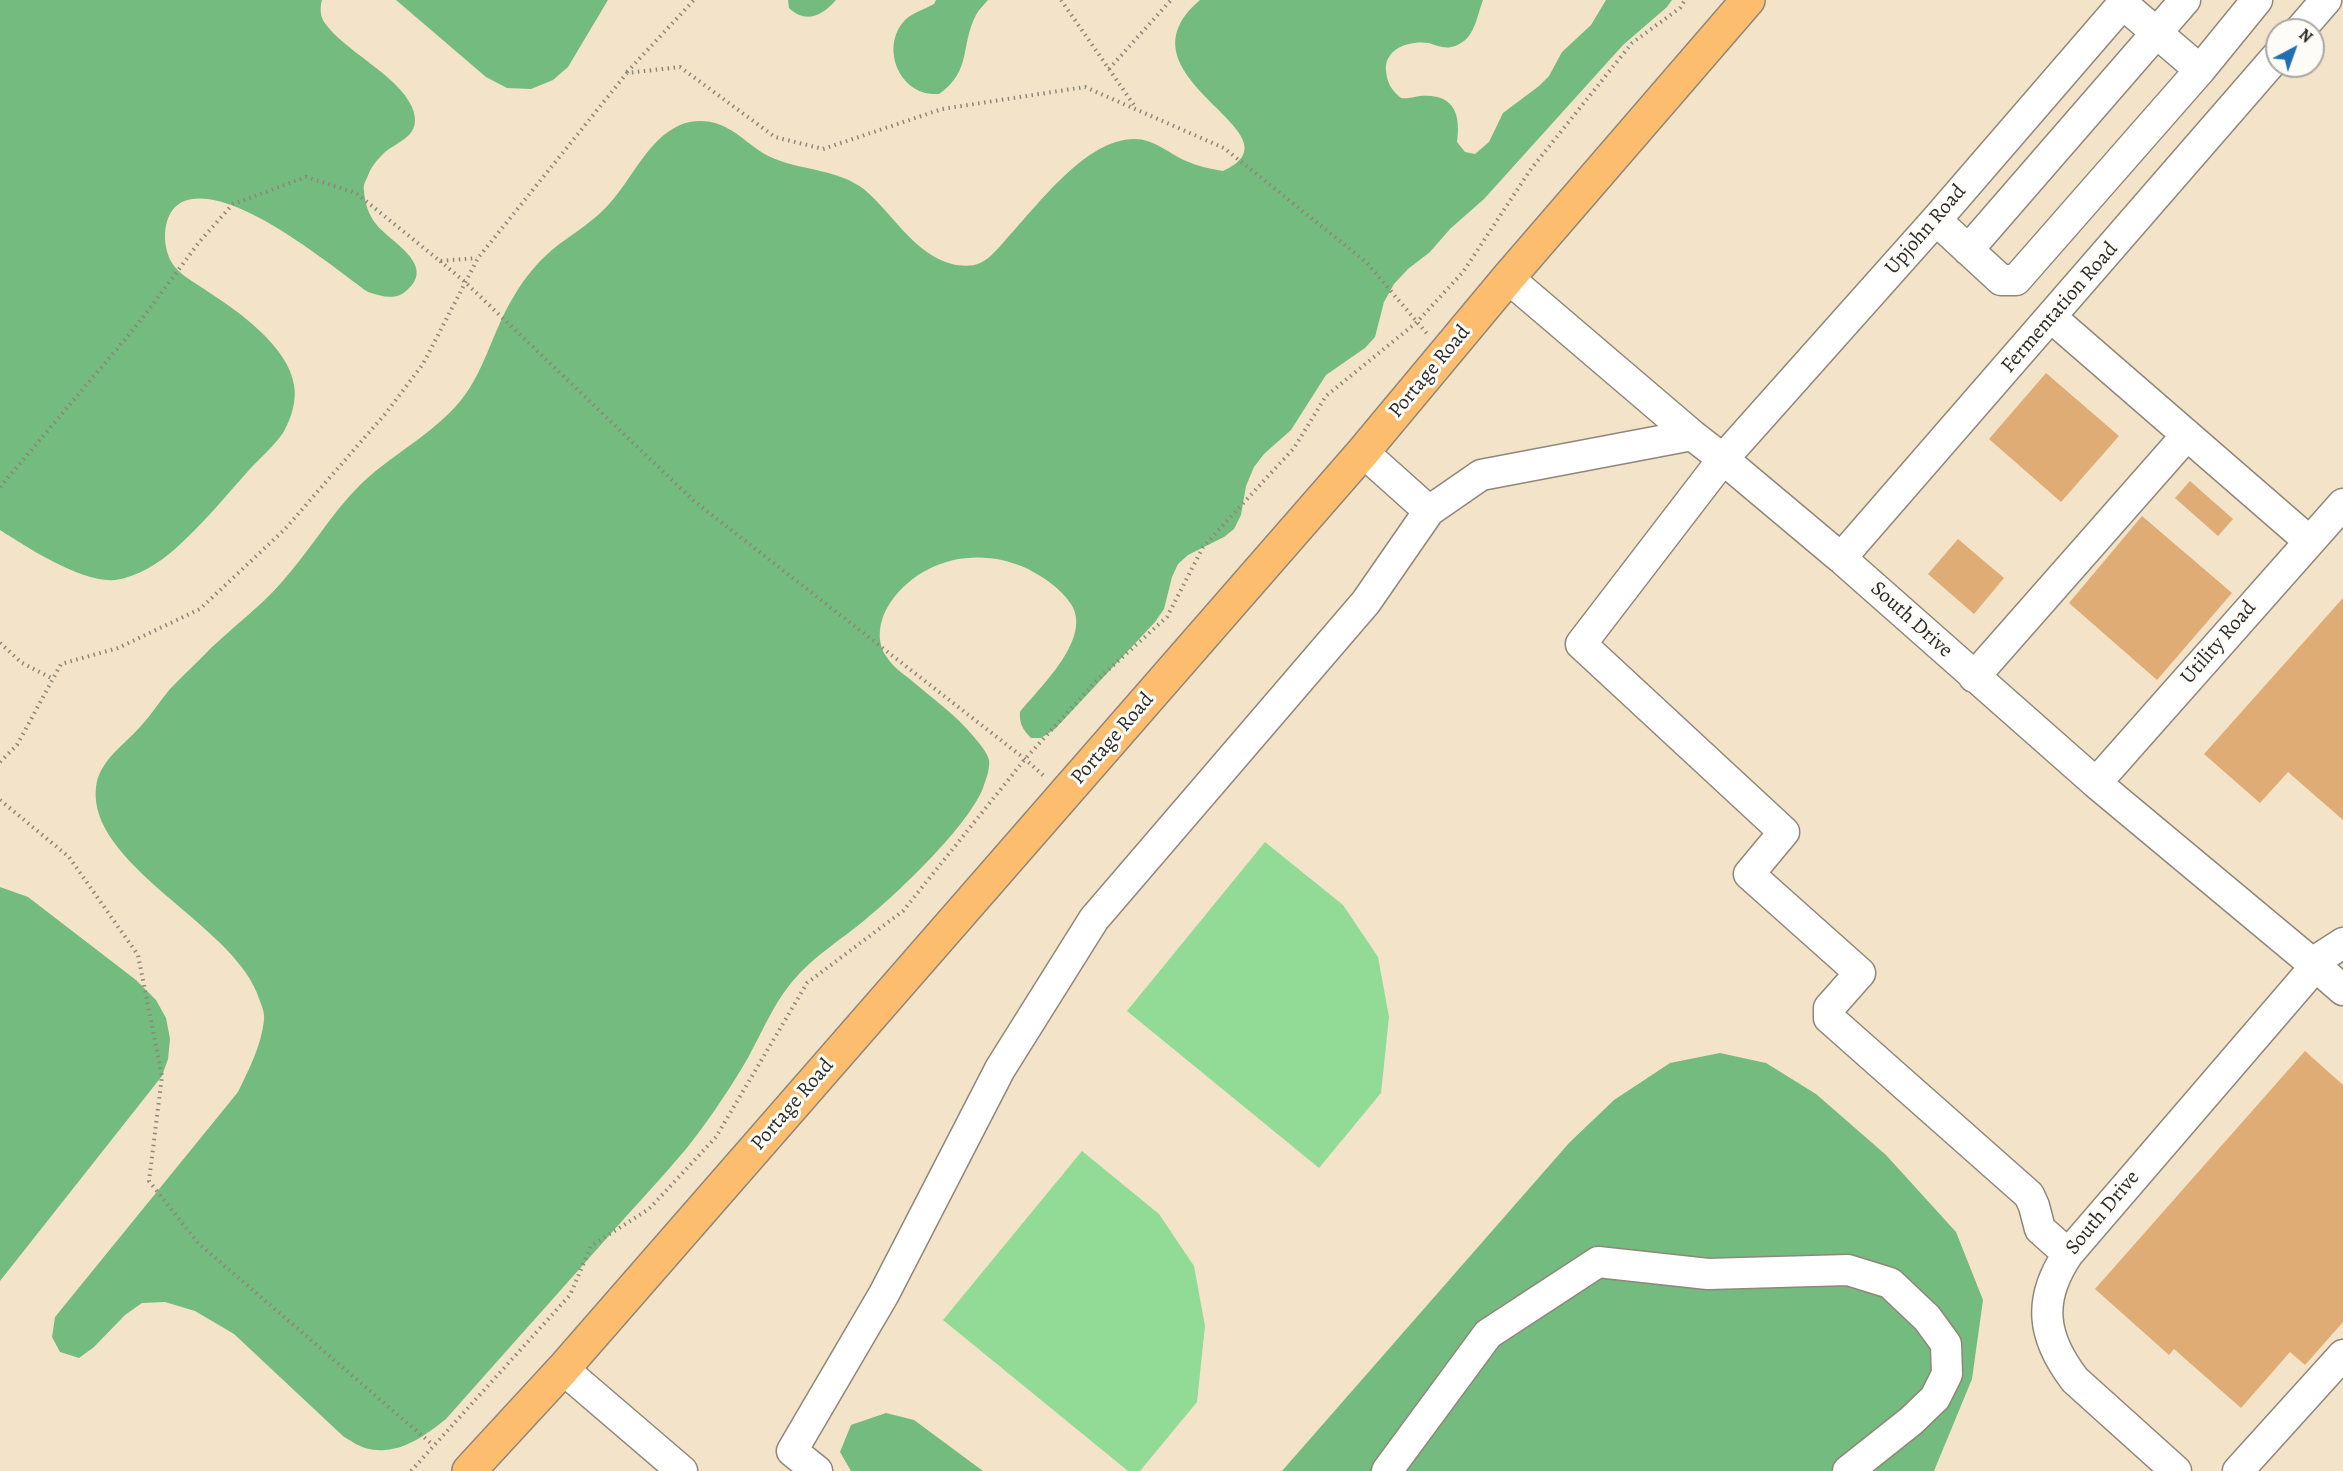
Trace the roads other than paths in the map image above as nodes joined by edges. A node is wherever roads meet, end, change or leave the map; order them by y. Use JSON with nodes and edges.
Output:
{"nodes":[{"id":1,"x":1748,"y":0,"type":"edge"},
{"id":2,"x":2185,"y":0,"type":"edge"},
{"id":3,"x":2257,"y":0,"type":"edge"},
{"id":4,"x":2326,"y":0,"type":"edge"},
{"id":5,"x":2125,"y":2,"type":"edge"},
{"id":6,"x":2310,"y":18,"type":"edge"},
{"id":7,"x":2157,"y":33,"type":"junction"},
{"id":8,"x":2200,"y":70,"type":"junction"},
{"id":9,"x":2265,"y":70,"type":"edge"},
{"id":10,"x":1936,"y":220,"type":"junction"},
{"id":11,"x":1968,"y":250,"type":"junction"},
{"id":12,"x":1508,"y":278,"type":"junction"},
{"id":13,"x":2052,"y":318,"type":"junction"},
{"id":14,"x":1692,"y":435,"type":"junction"},
{"id":15,"x":2187,"y":435,"type":"junction"},
{"id":16,"x":1363,"y":452,"type":"junction"},
{"id":17,"x":1723,"y":459,"type":"junction"},
{"id":18,"x":2343,"y":504,"type":"edge"},
{"id":19,"x":1430,"y":511,"type":"junction"},
{"id":20,"x":2309,"y":541,"type":"junction"},
{"id":21,"x":1841,"y":558,"type":"junction"},
{"id":22,"x":1974,"y":677,"type":"junction"},
{"id":23,"x":2096,"y":783,"type":"junction"},
{"id":24,"x":2343,"y":943,"type":"edge"},
{"id":25,"x":2312,"y":963,"type":"junction"},
{"id":26,"x":2343,"y":990,"type":"edge"},
{"id":27,"x":2068,"y":1254,"type":"junction"},
{"id":28,"x":2343,"y":1355,"type":"edge"},
{"id":29,"x":563,"y":1369,"type":"junction"},
{"id":30,"x":469,"y":1471,"type":"edge"},
{"id":31,"x":682,"y":1471,"type":"edge"},
{"id":32,"x":816,"y":1471,"type":"edge"},
{"id":33,"x":1387,"y":1471,"type":"edge"},
{"id":34,"x":1848,"y":1471,"type":"edge"},
{"id":35,"x":2176,"y":1471,"type":"edge"},
{"id":36,"x":2238,"y":1471,"type":"edge"}],
"edges":[{"from":1,"to":12,"type":"main road","name":"Portage Road"},
{"from":2,"to":7,"type":"street"},
{"from":3,"to":8,"type":"street"},
{"from":4,"to":6,"type":"street"},
{"from":5,"to":7,"type":"street"},
{"from":5,"to":10,"type":"street","name":"Upjohn Road"},
{"from":7,"to":8,"type":"street"},
{"from":7,"to":11,"type":"street"},
{"from":8,"to":11,"type":"street"},
{"from":9,"to":13,"type":"street","name":"Fermentation Road"},
{"from":10,"to":11,"type":"street"},
{"from":10,"to":17,"type":"street","name":"Upjohn Road"},
{"from":12,"to":14,"type":"street","name":"South Drive"},
{"from":12,"to":16,"type":"main road","name":"Portage Road"},
{"from":13,"to":15,"type":"street"},
{"from":13,"to":21,"type":"street","name":"Fermentation Road"},
{"from":14,"to":17,"type":"street","name":"South Drive"},
{"from":14,"to":19,"type":"street"},
{"from":15,"to":20,"type":"street"},
{"from":15,"to":22,"type":"street"},
{"from":16,"to":19,"type":"street"},
{"from":16,"to":29,"type":"main road","name":"Portage Road"},
{"from":17,"to":21,"type":"street","name":"South Drive"},
{"from":17,"to":27,"type":"street","name":"Upjohn Road"},
{"from":18,"to":20,"type":"street","name":"Utility Road"},
{"from":19,"to":32,"type":"street"},
{"from":20,"to":23,"type":"street","name":"Utility Road"},
{"from":21,"to":22,"type":"street","name":"South Drive"},
{"from":22,"to":23,"type":"street","name":"South Drive"},
{"from":23,"to":25,"type":"street","name":"South Drive"},
{"from":24,"to":25,"type":"street"},
{"from":25,"to":26,"type":"street","name":"South Drive"},
{"from":25,"to":27,"type":"street","name":"South Drive"},
{"from":27,"to":35,"type":"street","name":"South Drive"},
{"from":28,"to":36,"type":"street"},
{"from":29,"to":30,"type":"main road","name":"Portage Road"},
{"from":29,"to":31,"type":"street"},
{"from":33,"to":34,"type":"street"}]}
